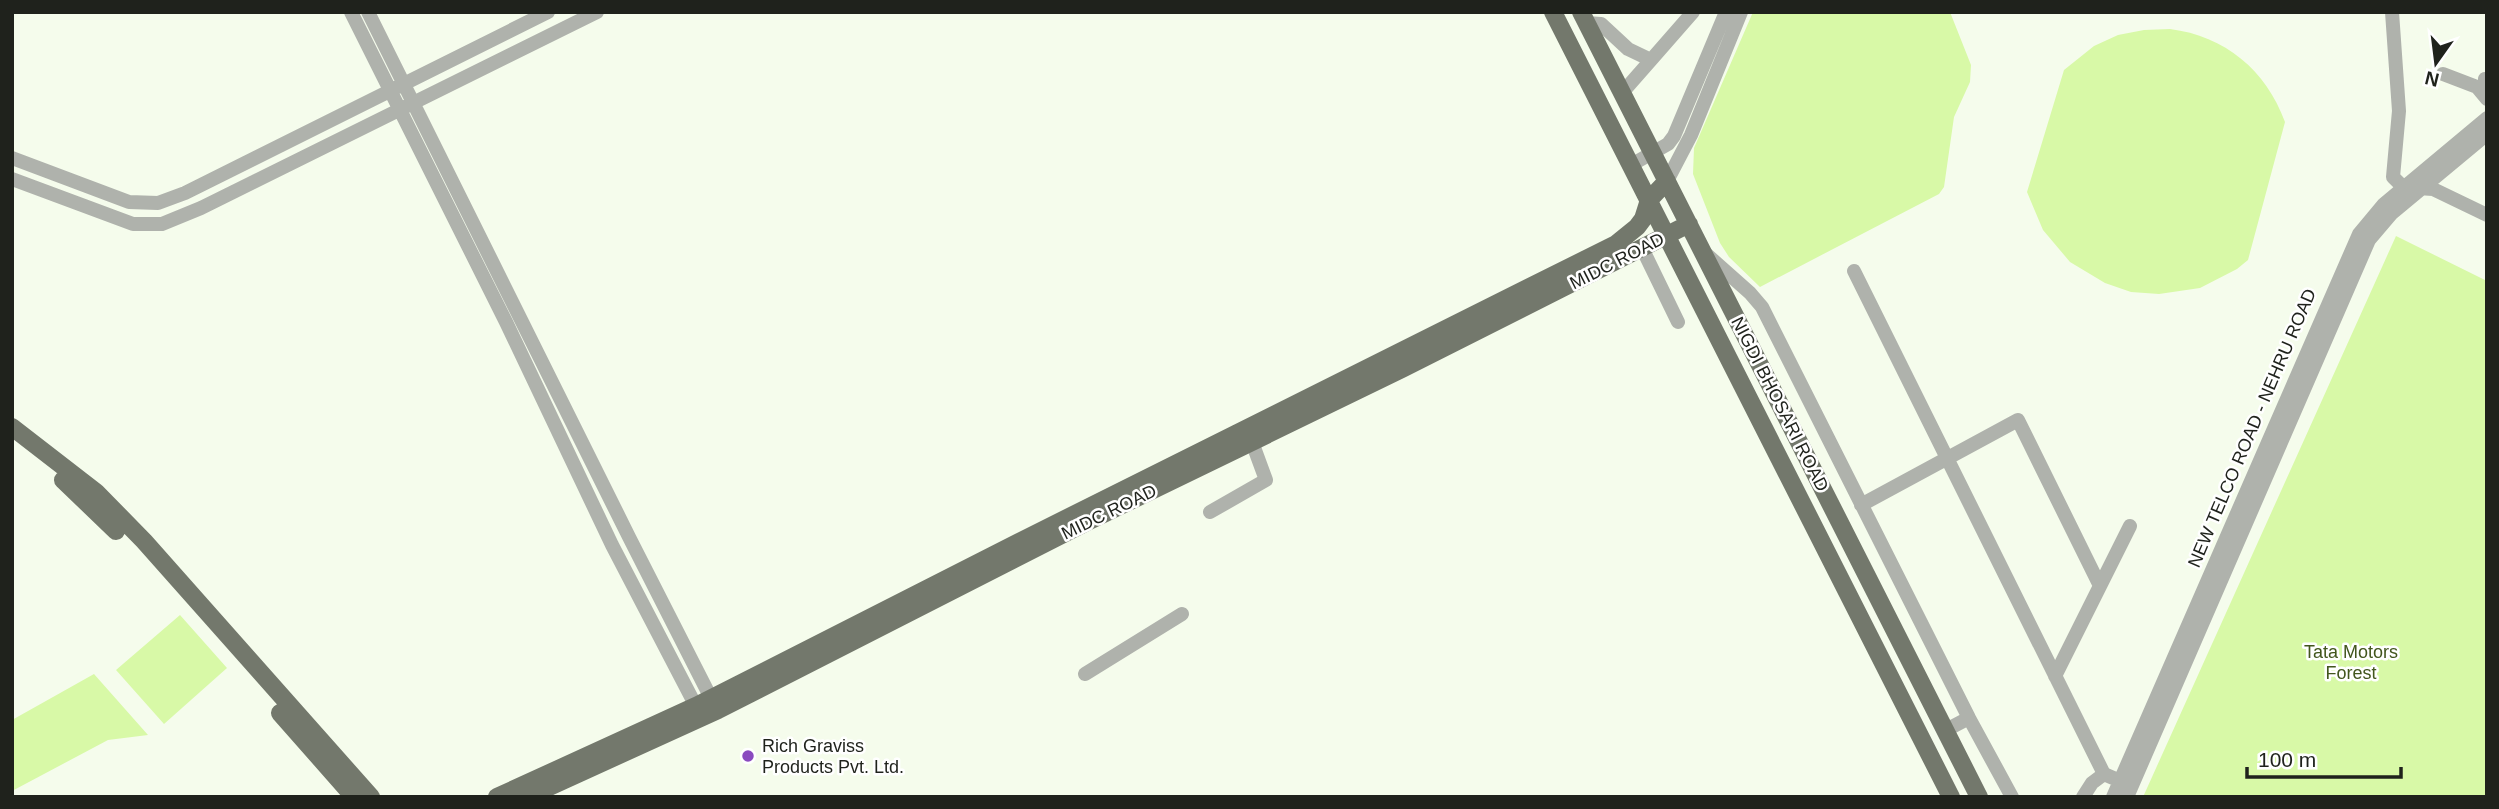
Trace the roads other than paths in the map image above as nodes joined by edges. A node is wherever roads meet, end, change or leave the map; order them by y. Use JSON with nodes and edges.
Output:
{"nodes":[{"id":1,"x":351,"y":12,"type":"edge"},
{"id":2,"x":368,"y":12,"type":"edge"},
{"id":3,"x":548,"y":12,"type":"edge"},
{"id":4,"x":597,"y":12,"type":"edge"},
{"id":5,"x":1553,"y":12,"type":"edge"},
{"id":6,"x":1693,"y":12,"type":"edge"},
{"id":7,"x":1726,"y":12,"type":"edge"},
{"id":8,"x":1741,"y":12,"type":"edge"},
{"id":9,"x":2392,"y":12,"type":"edge"},
{"id":10,"x":1590,"y":18,"type":"edge"},
{"id":11,"x":1651,"y":60,"type":"junction"},
{"id":12,"x":2443,"y":74,"type":"dead end"},
{"id":13,"x":2484,"y":81,"type":"edge"},
{"id":14,"x":405,"y":85,"type":"junction"},
{"id":15,"x":390,"y":91,"type":"junction"},
{"id":16,"x":1622,"y":93,"type":"junction"},
{"id":17,"x":2487,"y":99,"type":"edge"},
{"id":18,"x":414,"y":101,"type":"junction"},
{"id":19,"x":400,"y":109,"type":"junction"},
{"id":20,"x":2487,"y":118,"type":"edge"},
{"id":21,"x":2487,"y":134,"type":"edge"},
{"id":22,"x":1653,"y":154,"type":"junction"},
{"id":23,"x":12,"y":158,"type":"edge"},
{"id":24,"x":1631,"y":165,"type":"junction"},
{"id":25,"x":12,"y":179,"type":"edge"},
{"id":26,"x":1667,"y":181,"type":"junction"},
{"id":27,"x":2403,"y":187,"type":"junction"},
{"id":28,"x":2419,"y":189,"type":"junction"},
{"id":29,"x":176,"y":197,"type":"junction"},
{"id":30,"x":1649,"y":200,"type":"junction"},
{"id":31,"x":184,"y":215,"type":"junction"},
{"id":32,"x":2487,"y":215,"type":"edge"},
{"id":33,"x":1689,"y":224,"type":"junction"},
{"id":34,"x":1667,"y":235,"type":"junction"},
{"id":35,"x":1642,"y":248,"type":"junction"},
{"id":36,"x":1702,"y":250,"type":"junction"},
{"id":37,"x":1854,"y":271,"type":"dead end"},
{"id":38,"x":1678,"y":322,"type":"dead end"},
{"id":39,"x":12,"y":427,"type":"edge"},
{"id":40,"x":12,"y":441,"type":"edge"},
{"id":41,"x":1252,"y":442,"type":"junction"},
{"id":42,"x":1947,"y":458,"type":"junction"},
{"id":43,"x":1168,"y":475,"type":"junction"},
{"id":44,"x":1861,"y":505,"type":"junction"},
{"id":45,"x":1210,"y":512,"type":"dead end"},
{"id":46,"x":2130,"y":526,"type":"dead end"},
{"id":47,"x":2216,"y":574,"type":"junction"},
{"id":48,"x":2100,"y":586,"type":"junction"},
{"id":49,"x":1182,"y":614,"type":"dead end"},
{"id":50,"x":1085,"y":674,"type":"dead end"},
{"id":51,"x":2055,"y":676,"type":"junction"},
{"id":52,"x":707,"y":708,"type":"junction"},
{"id":53,"x":1969,"y":718,"type":"junction"},
{"id":54,"x":1946,"y":730,"type":"junction"},
{"id":55,"x":2104,"y":774,"type":"junction"},
{"id":56,"x":2126,"y":788,"type":"edge"},
{"id":57,"x":354,"y":797,"type":"edge"},
{"id":58,"x":371,"y":797,"type":"edge"},
{"id":59,"x":497,"y":797,"type":"edge"},
{"id":60,"x":527,"y":797,"type":"edge"},
{"id":61,"x":1951,"y":797,"type":"edge"},
{"id":62,"x":1979,"y":797,"type":"edge"},
{"id":63,"x":2012,"y":797,"type":"edge"},
{"id":64,"x":2083,"y":797,"type":"edge"},
{"id":65,"x":2113,"y":797,"type":"edge"}],
"edges":[{"from":1,"to":15,"type":"street"},
{"from":2,"to":14,"type":"street"},
{"from":3,"to":14,"type":"street"},
{"from":4,"to":18,"type":"street"},
{"from":5,"to":24,"type":"main road","name":"NIGDI BHOSARI ROAD"},
{"from":6,"to":11,"type":"street"},
{"from":7,"to":22,"type":"street"},
{"from":8,"to":26,"type":"street"},
{"from":9,"to":27,"type":"street"},
{"from":10,"to":11,"type":"street"},
{"from":10,"to":16,"type":"main road","name":"NIGDI BHOSARI ROAD"},
{"from":11,"to":16,"type":"street"},
{"from":12,"to":13,"type":"street"},
{"from":13,"to":17,"type":"street"},
{"from":14,"to":15,"type":"street"},
{"from":14,"to":18,"type":"street"},
{"from":15,"to":19,"type":"street"},
{"from":15,"to":29,"type":"street"},
{"from":16,"to":22,"type":"main road","name":"NIGDI BHOSARI ROAD"},
{"from":18,"to":19,"type":"street"},
{"from":18,"to":52,"type":"street"},
{"from":19,"to":31,"type":"street"},
{"from":19,"to":52,"type":"street"},
{"from":20,"to":27,"type":"street","name":"NEW TELCO ROAD - NEHRU ROAD"},
{"from":21,"to":28,"type":"street","name":"NEW TELCO ROAD - NEHRU ROAD"},
{"from":22,"to":24,"type":"street"},
{"from":22,"to":26,"type":"main road","name":"NIGDI BHOSARI ROAD"},
{"from":23,"to":29,"type":"street"},
{"from":24,"to":30,"type":"main road","name":"NIGDI BHOSARI ROAD"},
{"from":25,"to":31,"type":"street"},
{"from":26,"to":30,"type":"main road"},
{"from":26,"to":33,"type":"main road","name":"NIGDI BHOSARI ROAD"},
{"from":27,"to":28,"type":"street"},
{"from":27,"to":47,"type":"street","name":"NEW TELCO ROAD - NEHRU ROAD"},
{"from":28,"to":32,"type":"street"},
{"from":28,"to":47,"type":"street","name":"NEW TELCO ROAD - NEHRU ROAD"},
{"from":29,"to":31,"type":"street"},
{"from":30,"to":34,"type":"main road","name":"NIGDI BHOSARI ROAD"},
{"from":30,"to":43,"type":"main road"},
{"from":33,"to":34,"type":"main road","name":"MIDC ROAD"},
{"from":33,"to":36,"type":"main road","name":"NIGDI BHOSARI ROAD"},
{"from":34,"to":35,"type":"main road","name":"MIDC ROAD"},
{"from":34,"to":61,"type":"main road","name":"NIGDI BHOSARI ROAD"},
{"from":35,"to":38,"type":"street"},
{"from":35,"to":41,"type":"main road","name":"MIDC ROAD"},
{"from":36,"to":44,"type":"street"},
{"from":36,"to":54,"type":"main road","name":"NIGDI BHOSARI ROAD"},
{"from":37,"to":42,"type":"street"},
{"from":39,"to":58,"type":"main road"},
{"from":40,"to":57,"type":"main road"},
{"from":41,"to":43,"type":"main road","name":"MIDC ROAD"},
{"from":41,"to":45,"type":"street"},
{"from":42,"to":44,"type":"street"},
{"from":42,"to":48,"type":"street"},
{"from":42,"to":51,"type":"street"},
{"from":43,"to":52,"type":"main road"},
{"from":44,"to":53,"type":"street"},
{"from":46,"to":48,"type":"street"},
{"from":47,"to":56,"type":"street","name":"NEW TELCO ROAD - NEHRU ROAD"},
{"from":48,"to":51,"type":"street"},
{"from":49,"to":50,"type":"street"},
{"from":51,"to":55,"type":"street"},
{"from":52,"to":59,"type":"main road"},
{"from":52,"to":60,"type":"main road"},
{"from":53,"to":54,"type":"street"},
{"from":53,"to":63,"type":"street"},
{"from":54,"to":62,"type":"main road","name":"NIGDI BHOSARI ROAD"},
{"from":55,"to":56,"type":"street"},
{"from":55,"to":64,"type":"street"},
{"from":56,"to":65,"type":"street","name":"NEW TELCO ROAD - NEHRU ROAD"}]}
